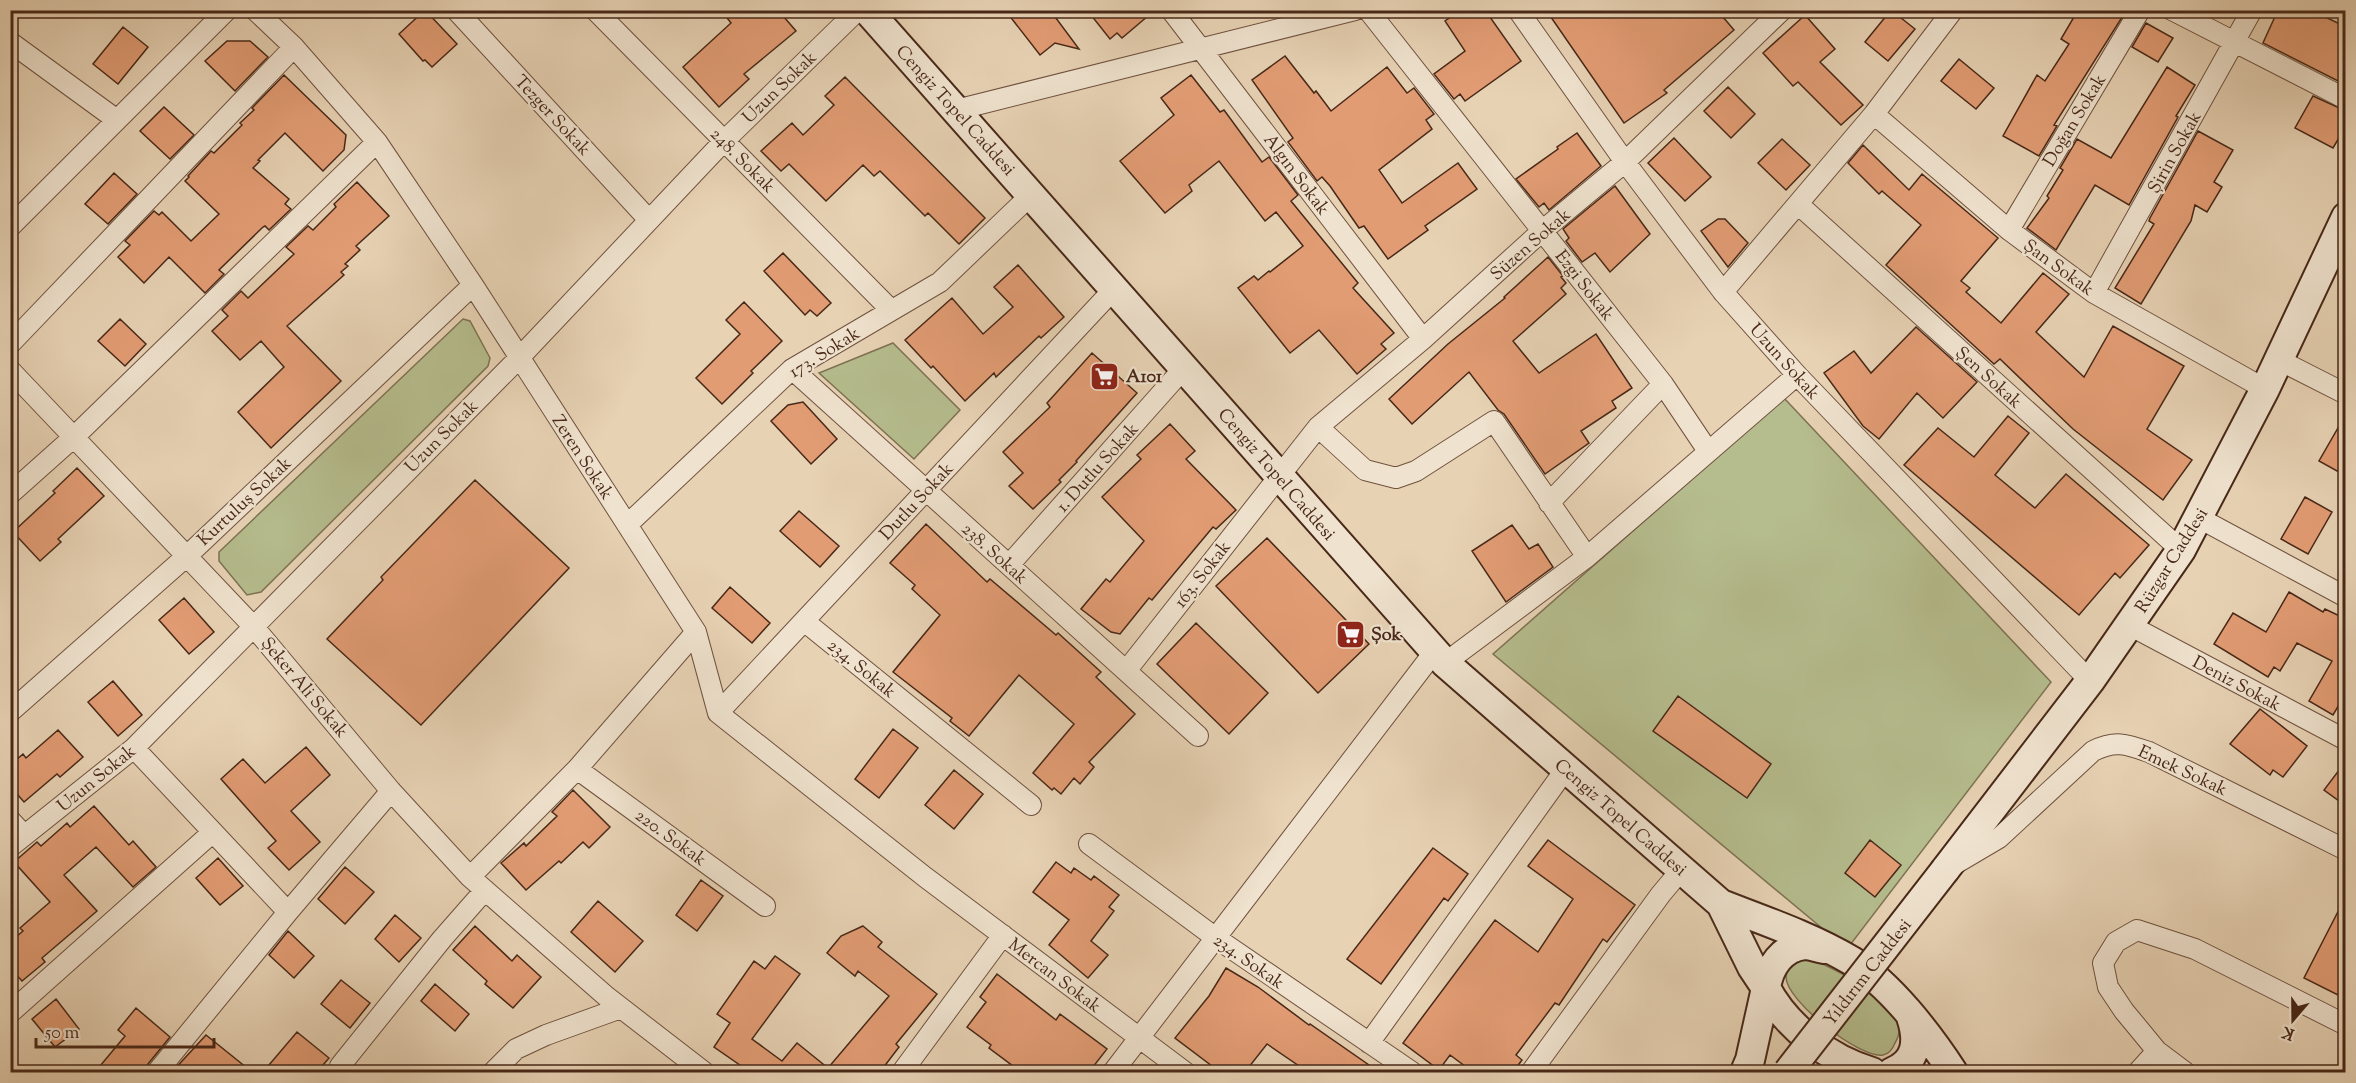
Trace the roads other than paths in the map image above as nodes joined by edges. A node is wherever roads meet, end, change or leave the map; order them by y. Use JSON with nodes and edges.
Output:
{"nodes":[{"id":1,"x":227,"y":10,"type":"edge"},
{"id":2,"x":255,"y":10,"type":"edge"},
{"id":3,"x":456,"y":10,"type":"edge"},
{"id":4,"x":595,"y":10,"type":"edge"},
{"id":5,"x":858,"y":10,"type":"edge"},
{"id":6,"x":867,"y":10,"type":"edge"},
{"id":7,"x":1171,"y":10,"type":"edge"},
{"id":8,"x":1355,"y":10,"type":"edge"},
{"id":9,"x":1368,"y":10,"type":"edge"},
{"id":10,"x":1518,"y":10,"type":"edge"},
{"id":11,"x":1782,"y":10,"type":"edge"},
{"id":12,"x":2140,"y":10,"type":"edge"},
{"id":13,"x":2172,"y":10,"type":"edge"},
{"id":14,"x":2252,"y":10,"type":"edge"},
{"id":15,"x":1951,"y":11,"type":"edge"},
{"id":16,"x":10,"y":42,"type":"edge"},
{"id":17,"x":2235,"y":43,"type":"junction"},
{"id":18,"x":294,"y":47,"type":"junction"},
{"id":19,"x":1202,"y":49,"type":"junction"},
{"id":20,"x":2346,"y":99,"type":"edge"},
{"id":21,"x":956,"y":110,"type":"junction"},
{"id":22,"x":1874,"y":114,"type":"junction"},
{"id":23,"x":117,"y":120,"type":"junction"},
{"id":24,"x":724,"y":141,"type":"junction"},
{"id":25,"x":377,"y":142,"type":"junction"},
{"id":26,"x":1625,"y":162,"type":"junction"},
{"id":27,"x":1032,"y":194,"type":"junction"},
{"id":28,"x":1798,"y":204,"type":"junction"},
{"id":29,"x":2346,"y":218,"type":"edge"},
{"id":30,"x":649,"y":220,"type":"junction"},
{"id":31,"x":10,"y":227,"type":"edge"},
{"id":32,"x":2009,"y":230,"type":"junction"},
{"id":33,"x":1542,"y":231,"type":"junction"},
{"id":34,"x":473,"y":285,"type":"junction"},
{"id":35,"x":1114,"y":289,"type":"junction"},
{"id":36,"x":1723,"y":292,"type":"junction"},
{"id":37,"x":2094,"y":293,"type":"junction"},
{"id":38,"x":891,"y":310,"type":"junction"},
{"id":39,"x":1423,"y":339,"type":"junction"},
{"id":40,"x":10,"y":344,"type":"edge"},
{"id":41,"x":519,"y":358,"type":"junction"},
{"id":42,"x":2279,"y":360,"type":"junction"},
{"id":43,"x":1184,"y":368,"type":"junction"},
{"id":44,"x":792,"y":369,"type":"junction"},
{"id":45,"x":10,"y":370,"type":"edge"},
{"id":46,"x":1797,"y":375,"type":"junction"},
{"id":47,"x":1663,"y":384,"type":"junction"},
{"id":48,"x":2265,"y":389,"type":"junction"},
{"id":49,"x":2346,"y":394,"type":"edge"},
{"id":50,"x":1318,"y":427,"type":"junction"},
{"id":51,"x":75,"y":436,"type":"junction"},
{"id":52,"x":1708,"y":451,"type":"junction"},
{"id":53,"x":1278,"y":476,"type":"junction"},
{"id":54,"x":926,"y":490,"type":"junction"},
{"id":55,"x":10,"y":494,"type":"edge"},
{"id":56,"x":1550,"y":503,"type":"junction"},
{"id":57,"x":2199,"y":518,"type":"junction"},
{"id":58,"x":627,"y":525,"type":"junction"},
{"id":59,"x":2181,"y":550,"type":"junction"},
{"id":60,"x":188,"y":555,"type":"junction"},
{"id":61,"x":1587,"y":557,"type":"junction"},
{"id":62,"x":1009,"y":566,"type":"junction"},
{"id":63,"x":2346,"y":597,"type":"edge"},
{"id":64,"x":804,"y":621,"type":"junction"},
{"id":65,"x":2129,"y":625,"type":"junction"},
{"id":66,"x":254,"y":626,"type":"junction"},
{"id":67,"x":696,"y":632,"type":"junction"},
{"id":68,"x":1440,"y":657,"type":"junction"},
{"id":69,"x":1126,"y":671,"type":"junction"},
{"id":70,"x":2090,"y":681,"type":"junction"},
{"id":71,"x":10,"y":712,"type":"edge"},
{"id":72,"x":718,"y":713,"type":"junction"},
{"id":73,"x":1198,"y":736,"type":"dead end"},
{"id":74,"x":2346,"y":740,"type":"edge"},
{"id":75,"x":134,"y":748,"type":"junction"},
{"id":76,"x":577,"y":769,"type":"junction"},
{"id":77,"x":1566,"y":770,"type":"junction"},
{"id":78,"x":391,"y":791,"type":"junction"},
{"id":79,"x":1031,"y":805,"type":"dead end"},
{"id":80,"x":10,"y":820,"type":"edge"},
{"id":81,"x":213,"y":832,"type":"junction"},
{"id":82,"x":17,"y":841,"type":"edge"},
{"id":83,"x":1089,"y":844,"type":"dead end"},
{"id":84,"x":2346,"y":850,"type":"edge"},
{"id":85,"x":1682,"y":869,"type":"junction"},
{"id":86,"x":1945,"y":870,"type":"junction"},
{"id":87,"x":477,"y":884,"type":"junction"},
{"id":88,"x":1721,"y":904,"type":"junction"},
{"id":89,"x":765,"y":906,"type":"dead end"},
{"id":90,"x":288,"y":912,"type":"junction"},
{"id":91,"x":1003,"y":935,"type":"junction"},
{"id":92,"x":1216,"y":938,"type":"junction"},
{"id":93,"x":1829,"y":950,"type":"junction"},
{"id":94,"x":1766,"y":988,"type":"junction"},
{"id":95,"x":614,"y":1002,"type":"junction"},
{"id":96,"x":10,"y":1013,"type":"edge"},
{"id":97,"x":1911,"y":1017,"type":"junction"},
{"id":98,"x":2346,"y":1025,"type":"edge"},
{"id":99,"x":1140,"y":1038,"type":"junction"},
{"id":100,"x":1369,"y":1043,"type":"junction"},
{"id":101,"x":2157,"y":1051,"type":"junction"},
{"id":102,"x":340,"y":1066,"type":"dead end"},
{"id":103,"x":696,"y":1070,"type":"edge"},
{"id":104,"x":157,"y":1072,"type":"edge"},
{"id":105,"x":493,"y":1072,"type":"edge"},
{"id":106,"x":902,"y":1072,"type":"edge"},
{"id":107,"x":1113,"y":1072,"type":"edge"},
{"id":108,"x":1185,"y":1072,"type":"edge"},
{"id":109,"x":1412,"y":1072,"type":"edge"},
{"id":110,"x":1532,"y":1072,"type":"edge"},
{"id":111,"x":1745,"y":1072,"type":"edge"},
{"id":112,"x":1788,"y":1072,"type":"edge"},
{"id":113,"x":1872,"y":1072,"type":"edge"},
{"id":114,"x":1892,"y":1072,"type":"edge"},
{"id":115,"x":1953,"y":1072,"type":"edge"},
{"id":116,"x":2138,"y":1072,"type":"edge"},
{"id":117,"x":2185,"y":1072,"type":"edge"}],
"edges":[{"from":1,"to":23,"type":"street"},
{"from":2,"to":18,"type":"street","name":"Zeren Sokak"},
{"from":3,"to":30,"type":"street","name":"Tezger Sokak"},
{"from":4,"to":24,"type":"street","name":"248. Sokak"},
{"from":5,"to":24,"type":"street","name":"Uzun Sokak"},
{"from":6,"to":21,"type":"main road","name":"Cengiz Topel Caddesi"},
{"from":7,"to":19,"type":"street","name":"Algın Sokak"},
{"from":8,"to":19,"type":"street"},
{"from":9,"to":33,"type":"street","name":"Ezgi Sokak"},
{"from":10,"to":26,"type":"street","name":"Uzun Sokak"},
{"from":11,"to":26,"type":"street","name":"Süzen Sokak"},
{"from":12,"to":32,"type":"street","name":"Doğan Sokak"},
{"from":13,"to":17,"type":"street"},
{"from":14,"to":17,"type":"street","name":"Şirin Sokak"},
{"from":15,"to":22,"type":"street"},
{"from":16,"to":23,"type":"street"},
{"from":17,"to":20,"type":"street"},
{"from":17,"to":37,"type":"street","name":"Şirin Sokak"},
{"from":18,"to":25,"type":"street","name":"Zeren Sokak"},
{"from":18,"to":40,"type":"street"},
{"from":19,"to":21,"type":"street"},
{"from":19,"to":39,"type":"street","name":"Algın Sokak"},
{"from":21,"to":27,"type":"main road","name":"Cengiz Topel Caddesi"},
{"from":22,"to":28,"type":"street"},
{"from":22,"to":32,"type":"street","name":"Şan Sokak"},
{"from":23,"to":31,"type":"street"},
{"from":24,"to":30,"type":"street","name":"Uzun Sokak"},
{"from":24,"to":38,"type":"street","name":"248. Sokak"},
{"from":25,"to":34,"type":"street","name":"Zeren Sokak"},
{"from":25,"to":51,"type":"street"},
{"from":26,"to":33,"type":"street","name":"Süzen Sokak"},
{"from":26,"to":36,"type":"street","name":"Uzun Sokak"},
{"from":27,"to":35,"type":"main road","name":"Cengiz Topel Caddesi"},
{"from":27,"to":38,"type":"street","name":"173. Sokak"},
{"from":28,"to":36,"type":"street"},
{"from":28,"to":59,"type":"street","name":"Şen Sokak"},
{"from":29,"to":42,"type":"main road","name":"Rüzgar Caddesi"},
{"from":30,"to":41,"type":"street","name":"Uzun Sokak"},
{"from":32,"to":37,"type":"street","name":"Şan Sokak"},
{"from":33,"to":39,"type":"street","name":"Süzen Sokak"},
{"from":33,"to":47,"type":"street","name":"Ezgi Sokak"},
{"from":34,"to":41,"type":"street","name":"Zeren Sokak"},
{"from":34,"to":60,"type":"street","name":"Kurtuluş Sokak"},
{"from":35,"to":43,"type":"main road","name":"Cengiz Topel Caddesi"},
{"from":35,"to":54,"type":"street","name":"Dutlu Sokak"},
{"from":36,"to":46,"type":"street","name":"Uzun Sokak"},
{"from":37,"to":48,"type":"street","name":"Şan Sokak"},
{"from":38,"to":44,"type":"street","name":"173. Sokak"},
{"from":39,"to":50,"type":"street","name":"Süzen Sokak"},
{"from":41,"to":58,"type":"street","name":"Zeren Sokak"},
{"from":41,"to":66,"type":"street","name":"Uzun Sokak"},
{"from":42,"to":48,"type":"main road","name":"Rüzgar Caddesi"},
{"from":42,"to":49,"type":"street"},
{"from":43,"to":53,"type":"main road","name":"Cengiz Topel Caddesi"},
{"from":43,"to":62,"type":"street","name":"1. Dutlu Sokak"},
{"from":44,"to":54,"type":"street","name":"238. Sokak"},
{"from":44,"to":58,"type":"street","name":"173. Sokak"},
{"from":45,"to":51,"type":"street","name":"Şeker Ali Sokak"},
{"from":46,"to":52,"type":"street"},
{"from":46,"to":70,"type":"street","name":"Uzun Sokak"},
{"from":47,"to":52,"type":"street","name":"Ezgi Sokak"},
{"from":47,"to":56,"type":"street"},
{"from":48,"to":57,"type":"main road","name":"Rüzgar Caddesi"},
{"from":50,"to":53,"type":"street","name":"Süzen Sokak"},
{"from":50,"to":56,"type":"street"},
{"from":51,"to":55,"type":"street"},
{"from":51,"to":60,"type":"street","name":"Şeker Ali Sokak"},
{"from":52,"to":61,"type":"street"},
{"from":53,"to":68,"type":"main road","name":"Cengiz Topel Caddesi"},
{"from":53,"to":69,"type":"street","name":"163. Sokak"},
{"from":54,"to":62,"type":"street","name":"238. Sokak"},
{"from":54,"to":64,"type":"street","name":"Dutlu Sokak"},
{"from":56,"to":61,"type":"street"},
{"from":57,"to":59,"type":"main road","name":"Rüzgar Caddesi"},
{"from":57,"to":63,"type":"street"},
{"from":58,"to":67,"type":"street","name":"Zeren Sokak"},
{"from":59,"to":65,"type":"main road","name":"Rüzgar Caddesi"},
{"from":60,"to":66,"type":"street","name":"Şeker Ali Sokak"},
{"from":60,"to":71,"type":"street","name":"Kurtuluş Sokak"},
{"from":61,"to":68,"type":"street"},
{"from":62,"to":69,"type":"street","name":"238. Sokak"},
{"from":64,"to":72,"type":"street","name":"Dutlu Sokak"},
{"from":64,"to":79,"type":"street","name":"234. Sokak"},
{"from":65,"to":70,"type":"main road","name":"Rüzgar Caddesi"},
{"from":65,"to":74,"type":"street","name":"Deniz Sokak"},
{"from":66,"to":75,"type":"street","name":"Uzun Sokak"},
{"from":66,"to":78,"type":"street","name":"Şeker Ali Sokak"},
{"from":67,"to":72,"type":"street","name":"Zeren Sokak"},
{"from":67,"to":76,"type":"street"},
{"from":68,"to":77,"type":"main road","name":"Cengiz Topel Caddesi"},
{"from":68,"to":92,"type":"street"},
{"from":69,"to":73,"type":"street","name":"238. Sokak"},
{"from":70,"to":86,"type":"main road","name":"Rüzgar Caddesi"},
{"from":72,"to":91,"type":"street","name":"Mercan Sokak"},
{"from":75,"to":81,"type":"street"},
{"from":75,"to":82,"type":"street","name":"Uzun Sokak"},
{"from":76,"to":87,"type":"street"},
{"from":76,"to":89,"type":"street","name":"220. Sokak"},
{"from":77,"to":85,"type":"main road","name":"Cengiz Topel Caddesi"},
{"from":77,"to":100,"type":"street"},
{"from":78,"to":87,"type":"street","name":"Şeker Ali Sokak"},
{"from":78,"to":90,"type":"street"},
{"from":80,"to":82,"type":"street"},
{"from":81,"to":90,"type":"street"},
{"from":81,"to":96,"type":"street"},
{"from":83,"to":92,"type":"street","name":"234. Sokak"},
{"from":84,"to":86,"type":"street","name":"Emek Sokak"},
{"from":85,"to":88,"type":"main road","name":"Cengiz Topel Caddesi"},
{"from":85,"to":110,"type":"street"},
{"from":86,"to":112,"type":"main road","name":"Yıldırım Caddesi","bridge":true},
{"from":87,"to":95,"type":"street","name":"Şeker Ali Sokak"},
{"from":87,"to":102,"type":"street"},
{"from":88,"to":93,"type":"main road"},
{"from":88,"to":94,"type":"main road"},
{"from":90,"to":104,"type":"street"},
{"from":91,"to":99,"type":"street","name":"Mercan Sokak"},
{"from":91,"to":106,"type":"street"},
{"from":92,"to":99,"type":"street"},
{"from":92,"to":100,"type":"street","name":"234. Sokak"},
{"from":93,"to":94,"type":"main road"},
{"from":93,"to":97,"type":"main road"},
{"from":94,"to":111,"type":"main road"},
{"from":94,"to":113,"type":"main road"},
{"from":95,"to":103,"type":"street","name":"Şeker Ali Sokak"},
{"from":95,"to":105,"type":"street"},
{"from":97,"to":114,"type":"main road"},
{"from":97,"to":115,"type":"main road"},
{"from":98,"to":101,"type":"street"},
{"from":99,"to":107,"type":"street"},
{"from":99,"to":108,"type":"street","name":"Mercan Sokak"},
{"from":100,"to":109,"type":"street","name":"234. Sokak"},
{"from":101,"to":116,"type":"street"},
{"from":101,"to":117,"type":"street"}]}
